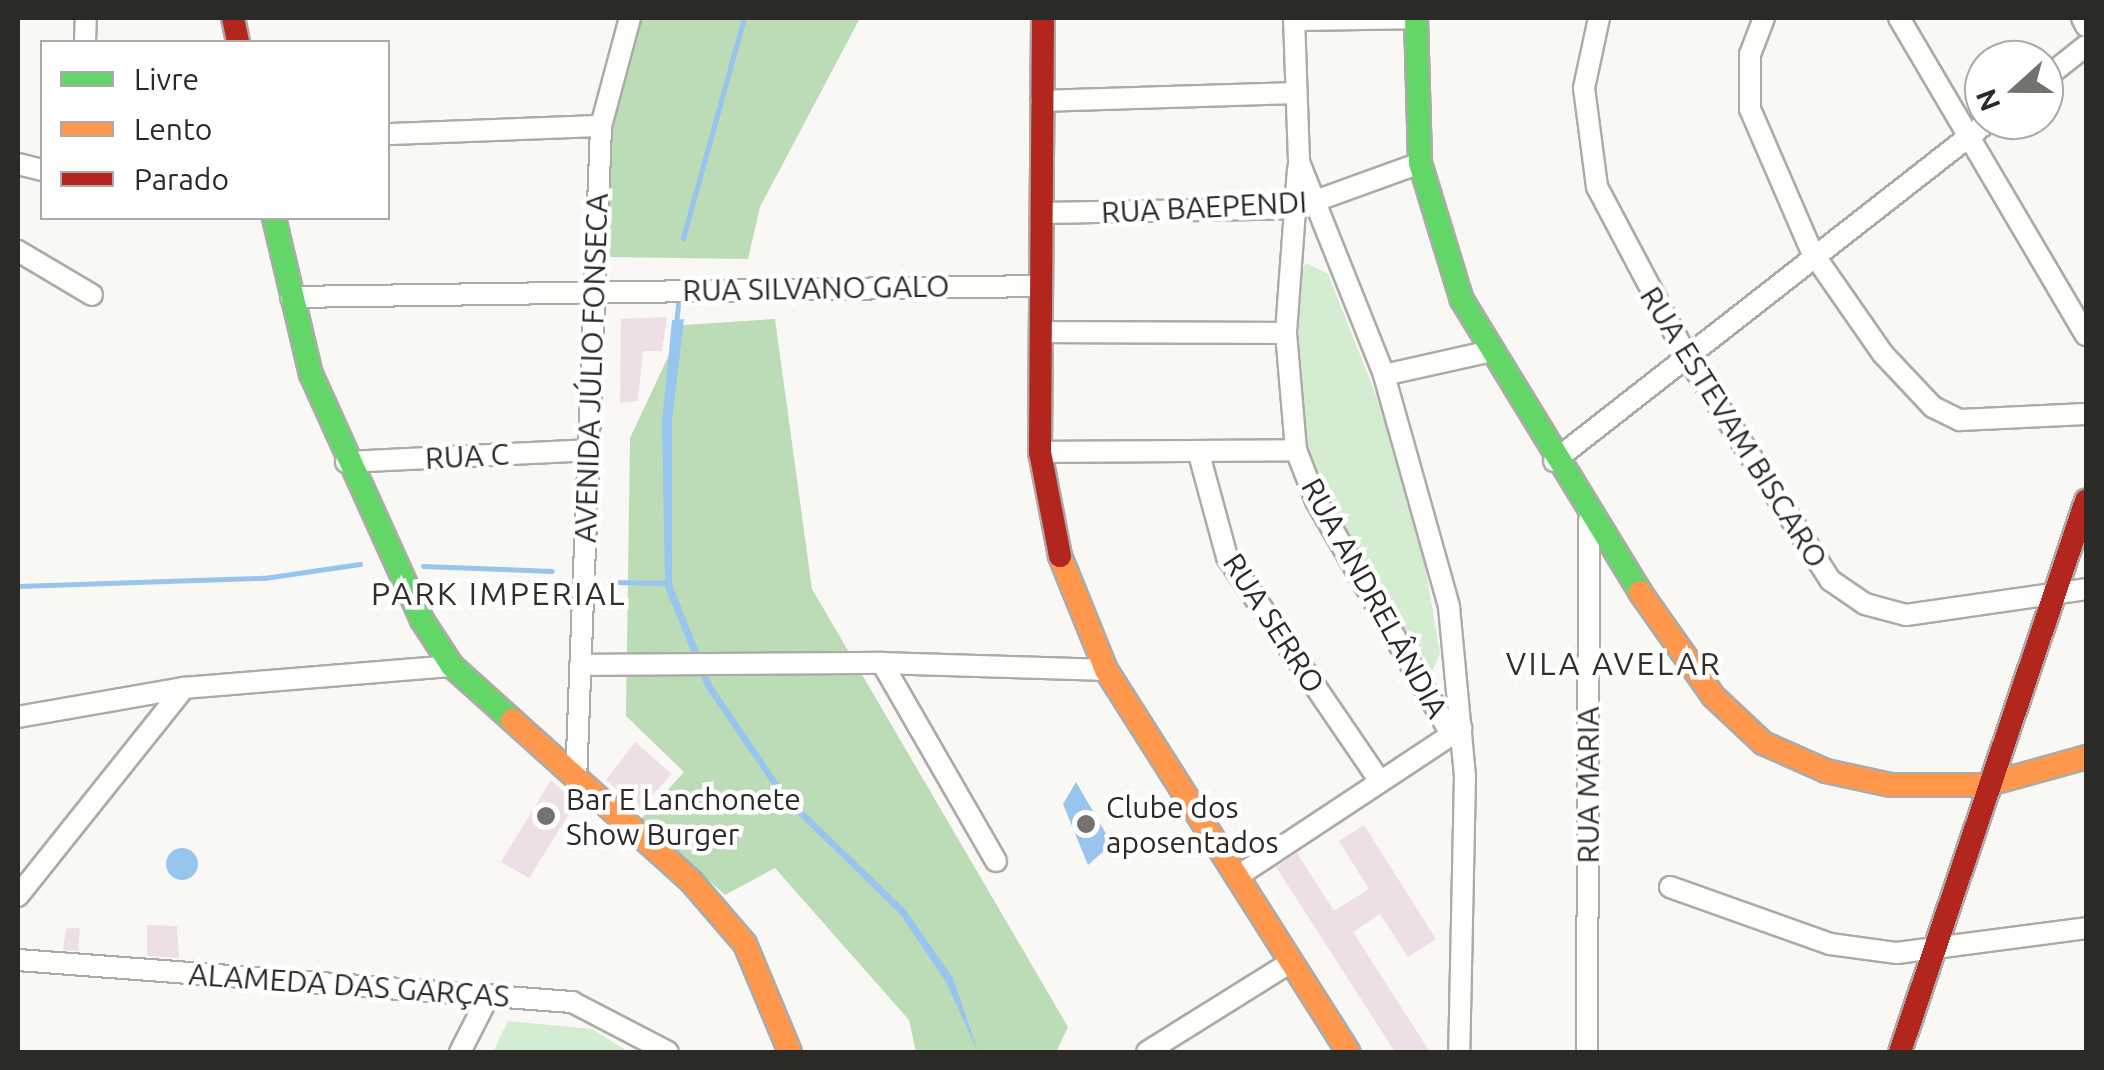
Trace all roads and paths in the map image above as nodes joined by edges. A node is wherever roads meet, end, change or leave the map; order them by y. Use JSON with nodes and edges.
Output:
{"nodes":[{"id":1,"x":630,"y":18,"type":"edge"},
{"id":2,"x":1043,"y":18,"type":"edge"},
{"id":3,"x":1416,"y":18,"type":"edge"},
{"id":4,"x":1598,"y":18,"type":"edge"},
{"id":5,"x":1764,"y":18,"type":"edge"},
{"id":6,"x":1899,"y":18,"type":"edge"},
{"id":7,"x":2082,"y":18,"type":"edge"},
{"id":8,"x":1294,"y":19,"type":"edge"},
{"id":9,"x":2086,"y":26,"type":"edge"},
{"id":10,"x":2086,"y":46,"type":"edge"},
{"id":11,"x":2064,"y":63,"type":"edge"},
{"id":12,"x":1295,"y":93,"type":"junction"},
{"id":13,"x":1041,"y":101,"type":"junction"},
{"id":14,"x":1964,"y":103,"type":"edge"},
{"id":15,"x":601,"y":126,"type":"junction"},
{"id":16,"x":390,"y":134,"type":"edge"},
{"id":17,"x":1964,"y":139,"type":"edge"},
{"id":18,"x":1989,"y":140,"type":"edge"},
{"id":19,"x":1420,"y":163,"type":"junction"},
{"id":20,"x":1305,"y":206,"type":"junction"},
{"id":21,"x":1041,"y":213,"type":"junction"},
{"id":22,"x":274,"y":220,"type":"edge"},
{"id":23,"x":18,"y":251,"type":"edge"},
{"id":24,"x":1812,"y":252,"type":"junction"},
{"id":25,"x":1040,"y":286,"type":"junction"},
{"id":26,"x":592,"y":292,"type":"junction"},
{"id":27,"x":92,"y":295,"type":"dead end"},
{"id":28,"x":292,"y":297,"type":"junction"},
{"id":29,"x":1042,"y":332,"type":"junction"},
{"id":30,"x":1286,"y":333,"type":"junction"},
{"id":31,"x":2086,"y":335,"type":"edge"},
{"id":32,"x":1488,"y":352,"type":"junction"},
{"id":33,"x":1686,"y":357,"type":"junction"},
{"id":34,"x":1384,"y":375,"type":"junction"},
{"id":35,"x":2086,"y":414,"type":"edge"},
{"id":36,"x":588,"y":450,"type":"junction"},
{"id":37,"x":1296,"y":450,"type":"junction"},
{"id":38,"x":1040,"y":452,"type":"junction"},
{"id":39,"x":1199,"y":454,"type":"junction"},
{"id":40,"x":1554,"y":461,"type":"junction"},
{"id":41,"x":346,"y":462,"type":"junction"},
{"id":42,"x":2086,"y":502,"type":"edge"},
{"id":43,"x":1590,"y":518,"type":"junction"},
{"id":44,"x":2057,"y":588,"type":"junction"},
{"id":45,"x":2086,"y":589,"type":"edge"},
{"id":46,"x":882,"y":663,"type":"junction"},
{"id":47,"x":580,"y":665,"type":"junction"},
{"id":48,"x":452,"y":666,"type":"junction"},
{"id":49,"x":1106,"y":670,"type":"junction"},
{"id":50,"x":184,"y":688,"type":"junction"},
{"id":51,"x":18,"y":717,"type":"edge"},
{"id":52,"x":1458,"y":731,"type":"junction"},
{"id":53,"x":2086,"y":758,"type":"edge"},
{"id":54,"x":1379,"y":780,"type":"junction"},
{"id":55,"x":576,"y":783,"type":"junction"},
{"id":56,"x":1986,"y":785,"type":"junction"},
{"id":57,"x":996,"y":861,"type":"dead end"},
{"id":58,"x":1238,"y":876,"type":"junction"},
{"id":59,"x":1670,"y":887,"type":"dead end"},
{"id":60,"x":18,"y":896,"type":"edge"},
{"id":61,"x":2086,"y":928,"type":"edge"},
{"id":62,"x":1932,"y":953,"type":"junction"},
{"id":63,"x":18,"y":960,"type":"edge"},
{"id":64,"x":1292,"y":962,"type":"junction"},
{"id":65,"x":489,"y":995,"type":"junction"},
{"id":66,"x":460,"y":1052,"type":"edge"},
{"id":67,"x":668,"y":1052,"type":"edge"},
{"id":68,"x":790,"y":1052,"type":"edge"},
{"id":69,"x":1146,"y":1052,"type":"edge"},
{"id":70,"x":1348,"y":1052,"type":"edge"},
{"id":71,"x":1458,"y":1052,"type":"edge"},
{"id":72,"x":1587,"y":1052,"type":"edge"},
{"id":73,"x":1900,"y":1052,"type":"edge"}],
"edges":[{"from":1,"to":15,"type":"street","name":"AVENIDA JÚLIO FONSECA"},
{"from":2,"to":13,"type":"street"},
{"from":3,"to":8,"type":"street"},
{"from":3,"to":19,"type":"street"},
{"from":4,"to":33,"type":"street","name":"RUA ESTEVAM BISCARO"},
{"from":5,"to":24,"type":"street"},
{"from":6,"to":14,"type":"street"},
{"from":7,"to":9,"type":"street"},
{"from":8,"to":12,"type":"street"},
{"from":10,"to":11,"type":"street"},
{"from":12,"to":13,"type":"street"},
{"from":12,"to":20,"type":"street"},
{"from":13,"to":21,"type":"street"},
{"from":15,"to":16,"type":"street"},
{"from":15,"to":26,"type":"street","name":"AVENIDA JÚLIO FONSECA"},
{"from":17,"to":24,"type":"street"},
{"from":18,"to":31,"type":"street"},
{"from":19,"to":20,"type":"street","name":"RUA BAEPENDI"},
{"from":19,"to":32,"type":"street"},
{"from":20,"to":21,"type":"street","name":"RUA BAEPENDI"},
{"from":20,"to":30,"type":"street","name":"RUA ANDRELÂNDIA"},
{"from":20,"to":34,"type":"street"},
{"from":21,"to":25,"type":"street"},
{"from":22,"to":28,"type":"street"},
{"from":23,"to":27,"type":"street"},
{"from":24,"to":33,"type":"street"},
{"from":24,"to":35,"type":"street"},
{"from":25,"to":26,"type":"street","name":"RUA SILVANO GALO"},
{"from":25,"to":29,"type":"street"},
{"from":26,"to":28,"type":"street","name":"RUA SILVANO GALO"},
{"from":26,"to":36,"type":"street","name":"AVENIDA JÚLIO FONSECA"},
{"from":28,"to":41,"type":"street"},
{"from":29,"to":30,"type":"street"},
{"from":29,"to":38,"type":"street"},
{"from":30,"to":37,"type":"street","name":"RUA ANDRELÂNDIA"},
{"from":32,"to":34,"type":"street"},
{"from":32,"to":40,"type":"street"},
{"from":33,"to":40,"type":"street"},
{"from":33,"to":44,"type":"street","name":"RUA ESTEVAM BISCARO"},
{"from":34,"to":52,"type":"street"},
{"from":36,"to":41,"type":"street","name":"RUA C"},
{"from":36,"to":47,"type":"street","name":"AVENIDA JÚLIO FONSECA"},
{"from":37,"to":39,"type":"street"},
{"from":37,"to":52,"type":"street","name":"RUA ANDRELÂNDIA"},
{"from":38,"to":39,"type":"street"},
{"from":38,"to":49,"type":"street"},
{"from":39,"to":54,"type":"street","name":"RUA SERRO"},
{"from":40,"to":43,"type":"street"},
{"from":41,"to":48,"type":"street"},
{"from":42,"to":44,"type":"street"},
{"from":43,"to":56,"type":"street"},
{"from":43,"to":72,"type":"street","name":"RUA MARIA"},
{"from":44,"to":45,"type":"street","name":"RUA ESTEVAM BISCARO"},
{"from":44,"to":56,"type":"street"},
{"from":46,"to":47,"type":"street"},
{"from":46,"to":49,"type":"street"},
{"from":46,"to":57,"type":"street"},
{"from":47,"to":55,"type":"street","name":"AVENIDA JÚLIO FONSECA"},
{"from":48,"to":50,"type":"street"},
{"from":48,"to":55,"type":"street"},
{"from":49,"to":58,"type":"street"},
{"from":50,"to":51,"type":"street"},
{"from":50,"to":60,"type":"street"},
{"from":52,"to":54,"type":"street"},
{"from":52,"to":71,"type":"street"},
{"from":53,"to":56,"type":"street"},
{"from":54,"to":58,"type":"street"},
{"from":55,"to":68,"type":"street"},
{"from":56,"to":62,"type":"street"},
{"from":58,"to":64,"type":"street"},
{"from":59,"to":62,"type":"street"},
{"from":61,"to":62,"type":"street"},
{"from":62,"to":73,"type":"street"},
{"from":63,"to":65,"type":"street","name":"ALAMEDA DAS GARÇAS"},
{"from":64,"to":69,"type":"street"},
{"from":64,"to":70,"type":"street"},
{"from":65,"to":66,"type":"street"},
{"from":65,"to":67,"type":"street","name":"ALAMEDA DAS GARÇAS"}]}
